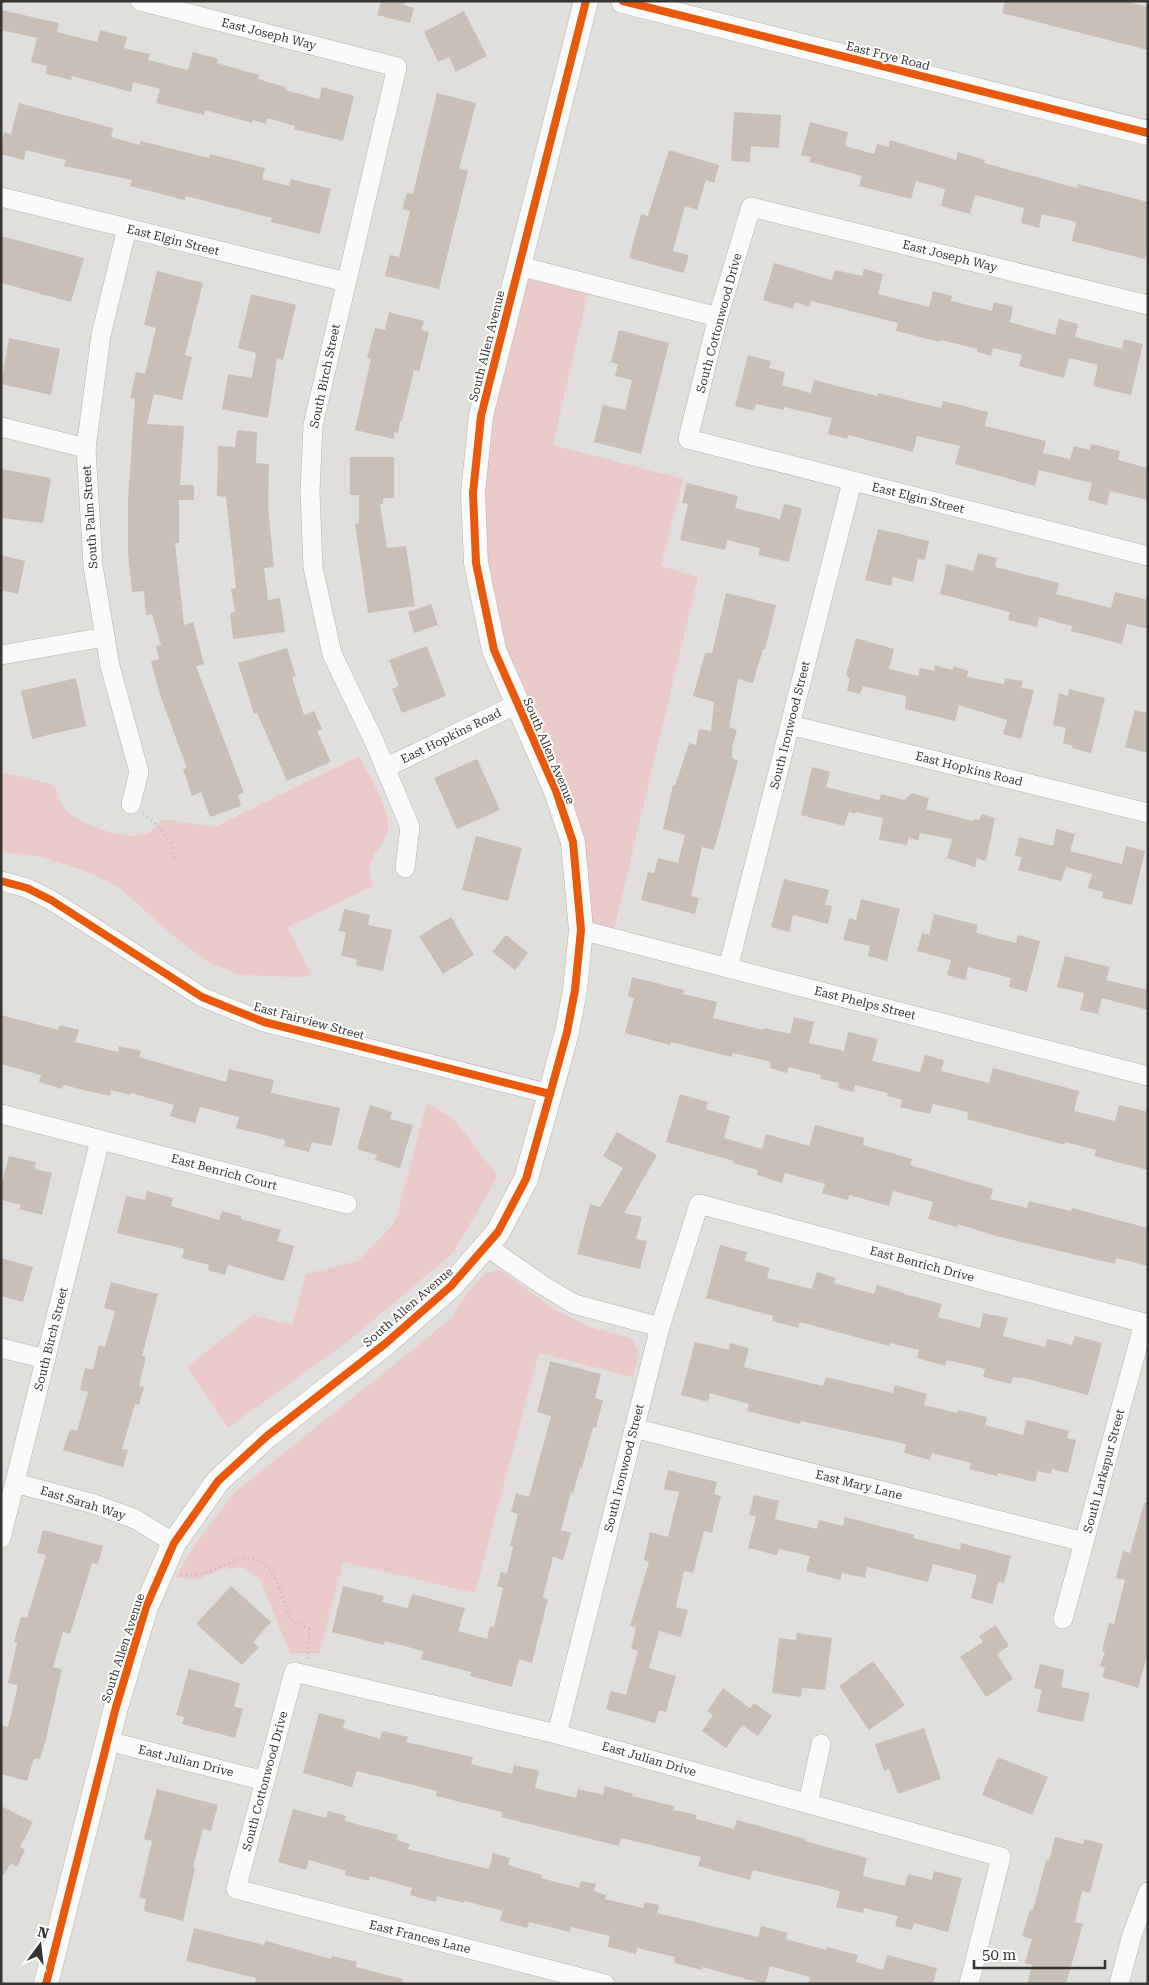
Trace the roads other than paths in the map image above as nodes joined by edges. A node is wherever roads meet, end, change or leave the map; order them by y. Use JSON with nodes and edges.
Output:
{"nodes":[{"id":1,"x":140,"y":1,"type":"edge"},
{"id":2,"x":586,"y":1,"type":"edge"},
{"id":3,"x":623,"y":1,"type":"edge"},
{"id":4,"x":397,"y":67,"type":"joint"},
{"id":5,"x":1148,"y":134,"type":"edge"},
{"id":6,"x":1,"y":197,"type":"edge"},
{"id":7,"x":751,"y":207,"type":"joint"},
{"id":8,"x":127,"y":228,"type":"junction"},
{"id":9,"x":519,"y":266,"type":"junction"},
{"id":10,"x":346,"y":282,"type":"junction"},
{"id":11,"x":1148,"y":305,"type":"edge"},
{"id":12,"x":718,"y":317,"type":"junction"},
{"id":13,"x":1,"y":427,"type":"edge"},
{"id":14,"x":688,"y":439,"type":"joint"},
{"id":15,"x":86,"y":448,"type":"junction"},
{"id":16,"x":852,"y":482,"type":"junction"},
{"id":17,"x":1148,"y":556,"type":"edge"},
{"id":18,"x":105,"y":637,"type":"junction"},
{"id":19,"x":1,"y":655,"type":"edge"},
{"id":20,"x":517,"y":704,"type":"junction"},
{"id":21,"x":790,"y":725,"type":"junction"},
{"id":22,"x":385,"y":768,"type":"junction"},
{"id":23,"x":131,"y":804,"type":"road end"},
{"id":24,"x":1148,"y":813,"type":"edge"},
{"id":25,"x":405,"y":868,"type":"dead end"},
{"id":26,"x":1,"y":881,"type":"edge"},
{"id":27,"x":581,"y":930,"type":"junction"},
{"id":28,"x":728,"y":968,"type":"junction"},
{"id":29,"x":1148,"y":1076,"type":"edge"},
{"id":30,"x":550,"y":1094,"type":"junction"},
{"id":31,"x":1,"y":1114,"type":"edge"},
{"id":32,"x":100,"y":1140,"type":"junction"},
{"id":33,"x":347,"y":1204,"type":"dead end"},
{"id":34,"x":699,"y":1204,"type":"joint"},
{"id":35,"x":486,"y":1246,"type":"junction"},
{"id":36,"x":1144,"y":1323,"type":"joint"},
{"id":37,"x":660,"y":1327,"type":"junction"},
{"id":38,"x":1,"y":1348,"type":"edge"},
{"id":39,"x":46,"y":1359,"type":"junction"},
{"id":40,"x":634,"y":1428,"type":"junction"},
{"id":41,"x":15,"y":1483,"type":"junction"},
{"id":42,"x":1,"y":1538,"type":"edge"},
{"id":43,"x":1084,"y":1542,"type":"junction"},
{"id":44,"x":174,"y":1543,"type":"junction"},
{"id":45,"x":1063,"y":1619,"type":"dead end"},
{"id":46,"x":300,"y":1673,"type":"joint"},
{"id":47,"x":557,"y":1734,"type":"junction"},
{"id":48,"x":108,"y":1741,"type":"junction"},
{"id":49,"x":821,"y":1744,"type":"dead end"},
{"id":50,"x":265,"y":1781,"type":"junction"},
{"id":51,"x":808,"y":1803,"type":"junction"},
{"id":52,"x":236,"y":1889,"type":"joint"},
{"id":53,"x":1148,"y":1892,"type":"edge"},
{"id":54,"x":46,"y":1984,"type":"edge"},
{"id":55,"x":605,"y":1984,"type":"edge"},
{"id":56,"x":969,"y":1984,"type":"edge"},
{"id":57,"x":1119,"y":1984,"type":"edge"}],
"edges":[{"from":1,"to":4,"type":"street","name":"East Joseph Way"},
{"from":2,"to":9,"type":"street","name":"South Allen Avenue"},
{"from":3,"to":5,"type":"street","name":"East Frye Road"},
{"from":4,"to":10,"type":"street","name":"South Birch Street"},
{"from":6,"to":8,"type":"street","name":"East Elgin Street"},
{"from":7,"to":11,"type":"street","name":"East Joseph Way"},
{"from":7,"to":12,"type":"street","name":"South Cottonwood Drive"},
{"from":8,"to":10,"type":"street","name":"East Elgin Street"},
{"from":8,"to":15,"type":"street","name":"South Palm Street"},
{"from":9,"to":12,"type":"street"},
{"from":9,"to":20,"type":"street","name":"South Allen Avenue"},
{"from":10,"to":22,"type":"street","name":"South Birch Street"},
{"from":12,"to":14,"type":"street","name":"South Cottonwood Drive"},
{"from":13,"to":15,"type":"street"},
{"from":14,"to":16,"type":"street","name":"East Elgin Street"},
{"from":15,"to":18,"type":"street","name":"South Palm Street"},
{"from":16,"to":17,"type":"street","name":"East Elgin Street"},
{"from":16,"to":21,"type":"street","name":"South Ironwood Street"},
{"from":18,"to":19,"type":"street"},
{"from":18,"to":23,"type":"street","name":"South Palm Street"},
{"from":20,"to":22,"type":"street","name":"East Hopkins Road"},
{"from":20,"to":27,"type":"street","name":"South Allen Avenue"},
{"from":21,"to":24,"type":"street","name":"East Hopkins Road"},
{"from":21,"to":28,"type":"street","name":"South Ironwood Street"},
{"from":22,"to":25,"type":"street","name":"South Birch Street"},
{"from":26,"to":30,"type":"street","name":"East Fairview Street"},
{"from":27,"to":28,"type":"street","name":"East Phelps Street"},
{"from":27,"to":30,"type":"street","name":"South Allen Avenue"},
{"from":28,"to":29,"type":"street","name":"East Phelps Street"},
{"from":30,"to":35,"type":"street","name":"South Allen Avenue"},
{"from":31,"to":32,"type":"street"},
{"from":32,"to":33,"type":"street","name":"East Benrich Court"},
{"from":32,"to":39,"type":"street","name":"South Birch Street"},
{"from":34,"to":36,"type":"street","name":"East Benrich Drive"},
{"from":34,"to":37,"type":"street","name":"South Ironwood Street"},
{"from":35,"to":37,"type":"street"},
{"from":35,"to":44,"type":"street","name":"South Allen Avenue"},
{"from":36,"to":43,"type":"street","name":"South Larkspur Street"},
{"from":37,"to":40,"type":"street","name":"South Ironwood Street"},
{"from":38,"to":39,"type":"street"},
{"from":39,"to":41,"type":"street","name":"South Birch Street"},
{"from":40,"to":43,"type":"street","name":"East Mary Lane"},
{"from":40,"to":47,"type":"street","name":"South Ironwood Street"},
{"from":41,"to":42,"type":"street","name":"South Birch Street"},
{"from":41,"to":44,"type":"street","name":"East Sarah Way"},
{"from":43,"to":45,"type":"street","name":"South Larkspur Street"},
{"from":44,"to":48,"type":"street","name":"South Allen Avenue"},
{"from":46,"to":47,"type":"street","name":"East Julian Drive"},
{"from":46,"to":50,"type":"street","name":"South Cottonwood Drive"},
{"from":47,"to":51,"type":"street","name":"East Julian Drive"},
{"from":48,"to":50,"type":"street","name":"East Julian Drive"},
{"from":48,"to":54,"type":"street","name":"South Allen Avenue"},
{"from":49,"to":51,"type":"street"},
{"from":50,"to":52,"type":"street","name":"South Cottonwood Drive"},
{"from":51,"to":56,"type":"street","name":"East Julian Drive"},
{"from":52,"to":55,"type":"street","name":"East Frances Lane"},
{"from":53,"to":57,"type":"street"}]}
